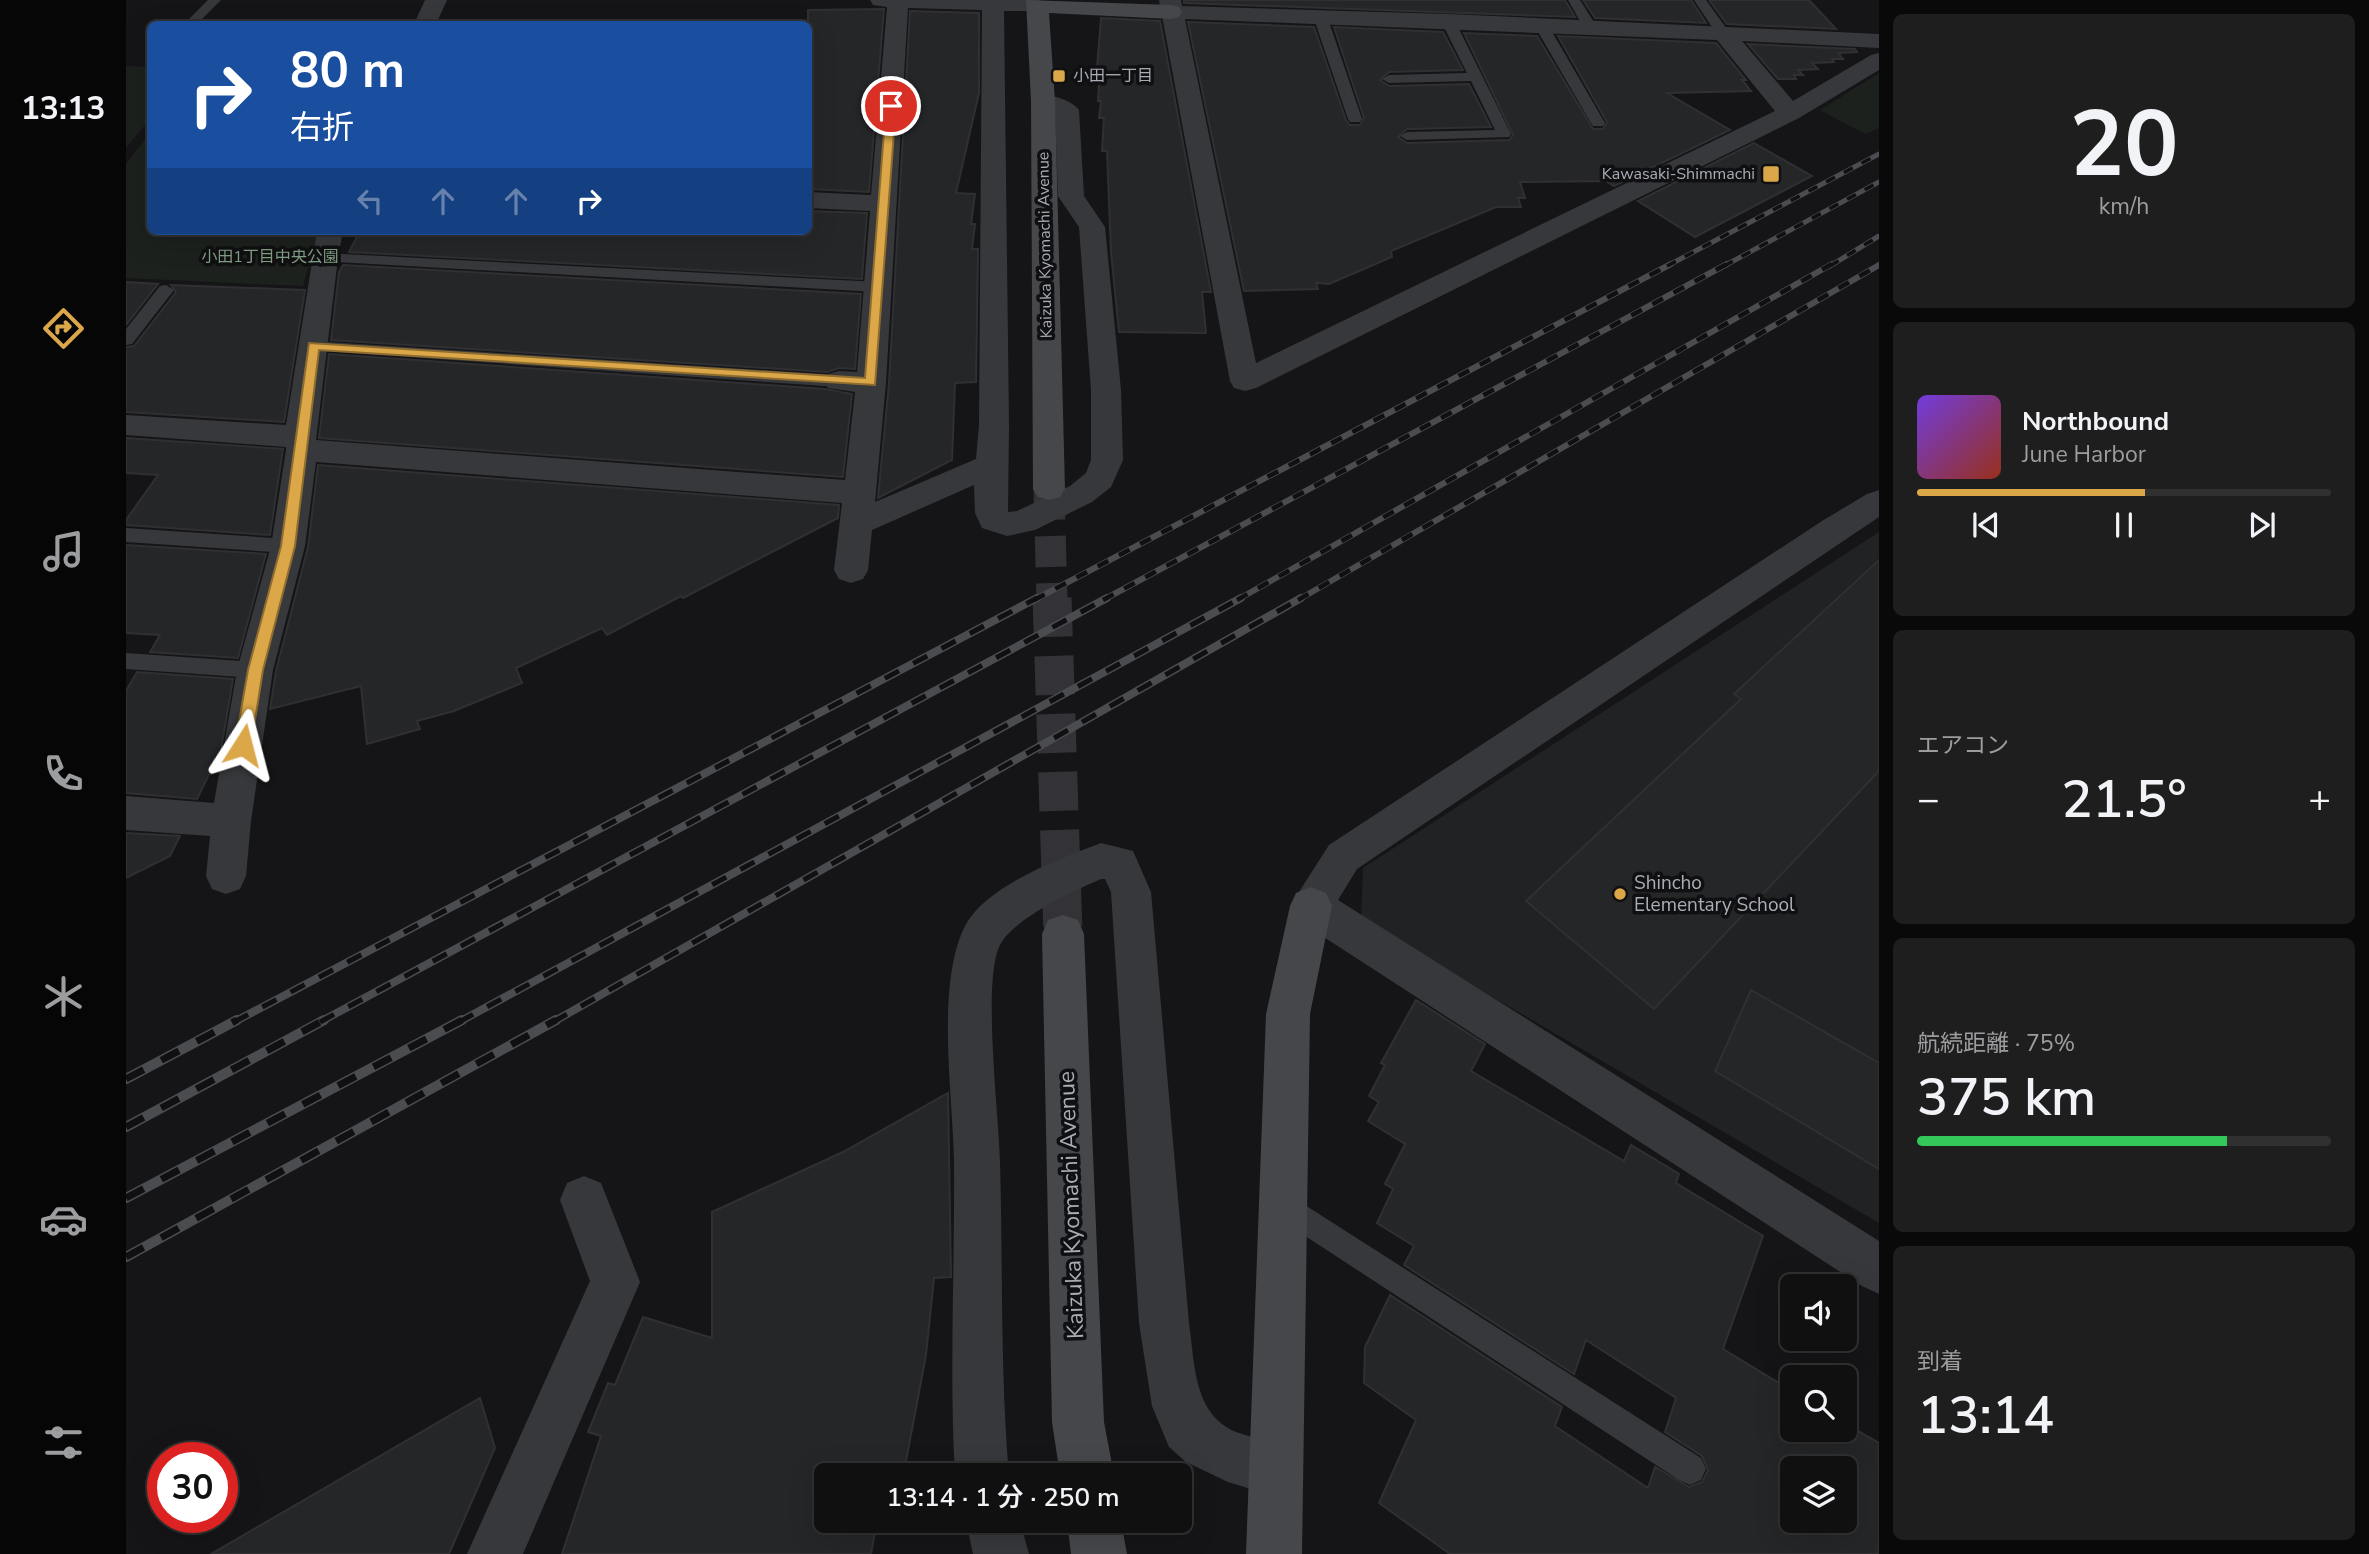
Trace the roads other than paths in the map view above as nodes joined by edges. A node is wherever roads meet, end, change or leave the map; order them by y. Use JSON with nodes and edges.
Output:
{"nodes":[{"id":1,"x":215,"y":0,"type":"edge"},
{"id":2,"x":436,"y":0,"type":"edge"},
{"id":3,"x":881,"y":0,"type":"edge"},
{"id":4,"x":898,"y":0,"type":"edge"},
{"id":5,"x":1574,"y":0,"type":"edge"},
{"id":6,"x":1700,"y":0,"type":"edge"},
{"id":7,"x":1037,"y":3,"type":"edge"},
{"id":8,"x":993,"y":5,"type":"junction"},
{"id":9,"x":1171,"y":6,"type":"edge"},
{"id":10,"x":1320,"y":16,"type":"junction"},
{"id":11,"x":1448,"y":20,"type":"junction"},
{"id":12,"x":193,"y":21,"type":"edge"},
{"id":13,"x":426,"y":21,"type":"edge"},
{"id":14,"x":1541,"y":25,"type":"junction"},
{"id":15,"x":1590,"y":27,"type":"junction"},
{"id":16,"x":1725,"y":36,"type":"junction"},
{"id":17,"x":1879,"y":41,"type":"edge"},
{"id":18,"x":1879,"y":60,"type":"edge"},
{"id":19,"x":1476,"y":77,"type":"junction"},
{"id":20,"x":1389,"y":79,"type":"dead end"},
{"id":21,"x":1043,"y":101,"type":"junction"},
{"id":22,"x":1790,"y":113,"type":"junction"},
{"id":23,"x":1355,"y":119,"type":"dead end"},
{"id":24,"x":1598,"y":124,"type":"dead end"},
{"id":25,"x":1407,"y":135,"type":"dead end"},
{"id":26,"x":812,"y":200,"type":"edge"},
{"id":27,"x":884,"y":204,"type":"junction"},
{"id":28,"x":327,"y":245,"type":"edge"},
{"id":29,"x":878,"y":287,"type":"junction"},
{"id":30,"x":166,"y":290,"type":"dead end"},
{"id":31,"x":126,"y":340,"type":"edge"},
{"id":32,"x":313,"y":345,"type":"junction"},
{"id":33,"x":839,"y":381,"type":"joint"},
{"id":34,"x":871,"y":383,"type":"junction"},
{"id":35,"x":126,"y":425,"type":"edge"},
{"id":36,"x":301,"y":444,"type":"junction"},
{"id":37,"x":993,"y":464,"type":"junction"},
{"id":38,"x":1049,"y":489,"type":"tunnel mouth"},
{"id":39,"x":1879,"y":502,"type":"edge"},
{"id":40,"x":857,"y":509,"type":"junction"},
{"id":41,"x":126,"y":535,"type":"edge"},
{"id":42,"x":288,"y":546,"type":"junction"},
{"id":43,"x":851,"y":570,"type":"dead end"},
{"id":44,"x":126,"y":661,"type":"edge"},
{"id":45,"x":255,"y":670,"type":"junction"},
{"id":46,"x":126,"y":813,"type":"edge"},
{"id":47,"x":231,"y":821,"type":"junction"},
{"id":48,"x":226,"y":876,"type":"dead end"},
{"id":49,"x":1311,"y":906,"type":"junction"},
{"id":50,"x":1063,"y":934,"type":"tunnel mouth"},
{"id":51,"x":584,"y":1200,"type":"dead end"},
{"id":52,"x":1283,"y":1205,"type":"junction"},
{"id":53,"x":1879,"y":1269,"type":"edge"},
{"id":54,"x":981,"y":1463,"type":"edge"},
{"id":55,"x":1085,"y":1463,"type":"edge"},
{"id":56,"x":1275,"y":1469,"type":"junction"},
{"id":57,"x":1690,"y":1469,"type":"dead end"},
{"id":58,"x":996,"y":1533,"type":"edge"},
{"id":59,"x":1096,"y":1533,"type":"edge"},
{"id":60,"x":495,"y":1554,"type":"edge"},
{"id":61,"x":1001,"y":1554,"type":"edge"},
{"id":62,"x":1100,"y":1554,"type":"edge"},
{"id":63,"x":1274,"y":1554,"type":"edge"}],
"edges":[{"from":1,"to":12,"type":"lane"},
{"from":2,"to":13,"type":"street"},
{"from":3,"to":4,"type":"street"},
{"from":4,"to":8,"type":"street"},
{"from":4,"to":27,"type":"street"},
{"from":5,"to":15,"type":"lane"},
{"from":6,"to":16,"type":"lane"},
{"from":7,"to":8,"type":"street"},
{"from":7,"to":9,"type":"street"},
{"from":7,"to":21,"type":"street","name":"Kaizuka Kyomachi Avenue"},
{"from":8,"to":37,"type":"street"},
{"from":9,"to":10,"type":"street"},
{"from":9,"to":22,"type":"street"},
{"from":10,"to":11,"type":"street"},
{"from":10,"to":23,"type":"lane"},
{"from":11,"to":14,"type":"street"},
{"from":11,"to":19,"type":"lane"},
{"from":14,"to":15,"type":"street"},
{"from":14,"to":24,"type":"lane"},
{"from":15,"to":16,"type":"street"},
{"from":16,"to":17,"type":"street"},
{"from":16,"to":22,"type":"street"},
{"from":18,"to":22,"type":"street"},
{"from":19,"to":20,"type":"lane"},
{"from":19,"to":25,"type":"lane"},
{"from":21,"to":37,"type":"street"},
{"from":21,"to":38,"type":"street","name":"Kaizuka Kyomachi Avenue"},
{"from":26,"to":27,"type":"street"},
{"from":27,"to":29,"type":"street"},
{"from":28,"to":29,"type":"lane"},
{"from":28,"to":32,"type":"street"},
{"from":29,"to":34,"type":"street"},
{"from":30,"to":31,"type":"lane"},
{"from":32,"to":33,"type":"lane"},
{"from":32,"to":36,"type":"street"},
{"from":33,"to":34,"type":"street"},
{"from":34,"to":40,"type":"street"},
{"from":35,"to":36,"type":"street"},
{"from":36,"to":40,"type":"street"},
{"from":36,"to":42,"type":"street"},
{"from":37,"to":40,"type":"street"},
{"from":39,"to":49,"type":"street"},
{"from":40,"to":43,"type":"street"},
{"from":41,"to":42,"type":"lane"},
{"from":42,"to":45,"type":"street"},
{"from":44,"to":45,"type":"lane"},
{"from":45,"to":47,"type":"street"},
{"from":46,"to":47,"type":"street"},
{"from":47,"to":48,"type":"street"},
{"from":49,"to":52,"type":"street"},
{"from":49,"to":53,"type":"street"},
{"from":50,"to":55,"type":"street","name":"Kaizuka Kyomachi Avenue"},
{"from":51,"to":60,"type":"street"},
{"from":52,"to":56,"type":"street"},
{"from":52,"to":57,"type":"lane"},
{"from":54,"to":56,"type":"street"},
{"from":56,"to":63,"type":"street"},
{"from":58,"to":61,"type":"street"},
{"from":59,"to":62,"type":"street"}]}
